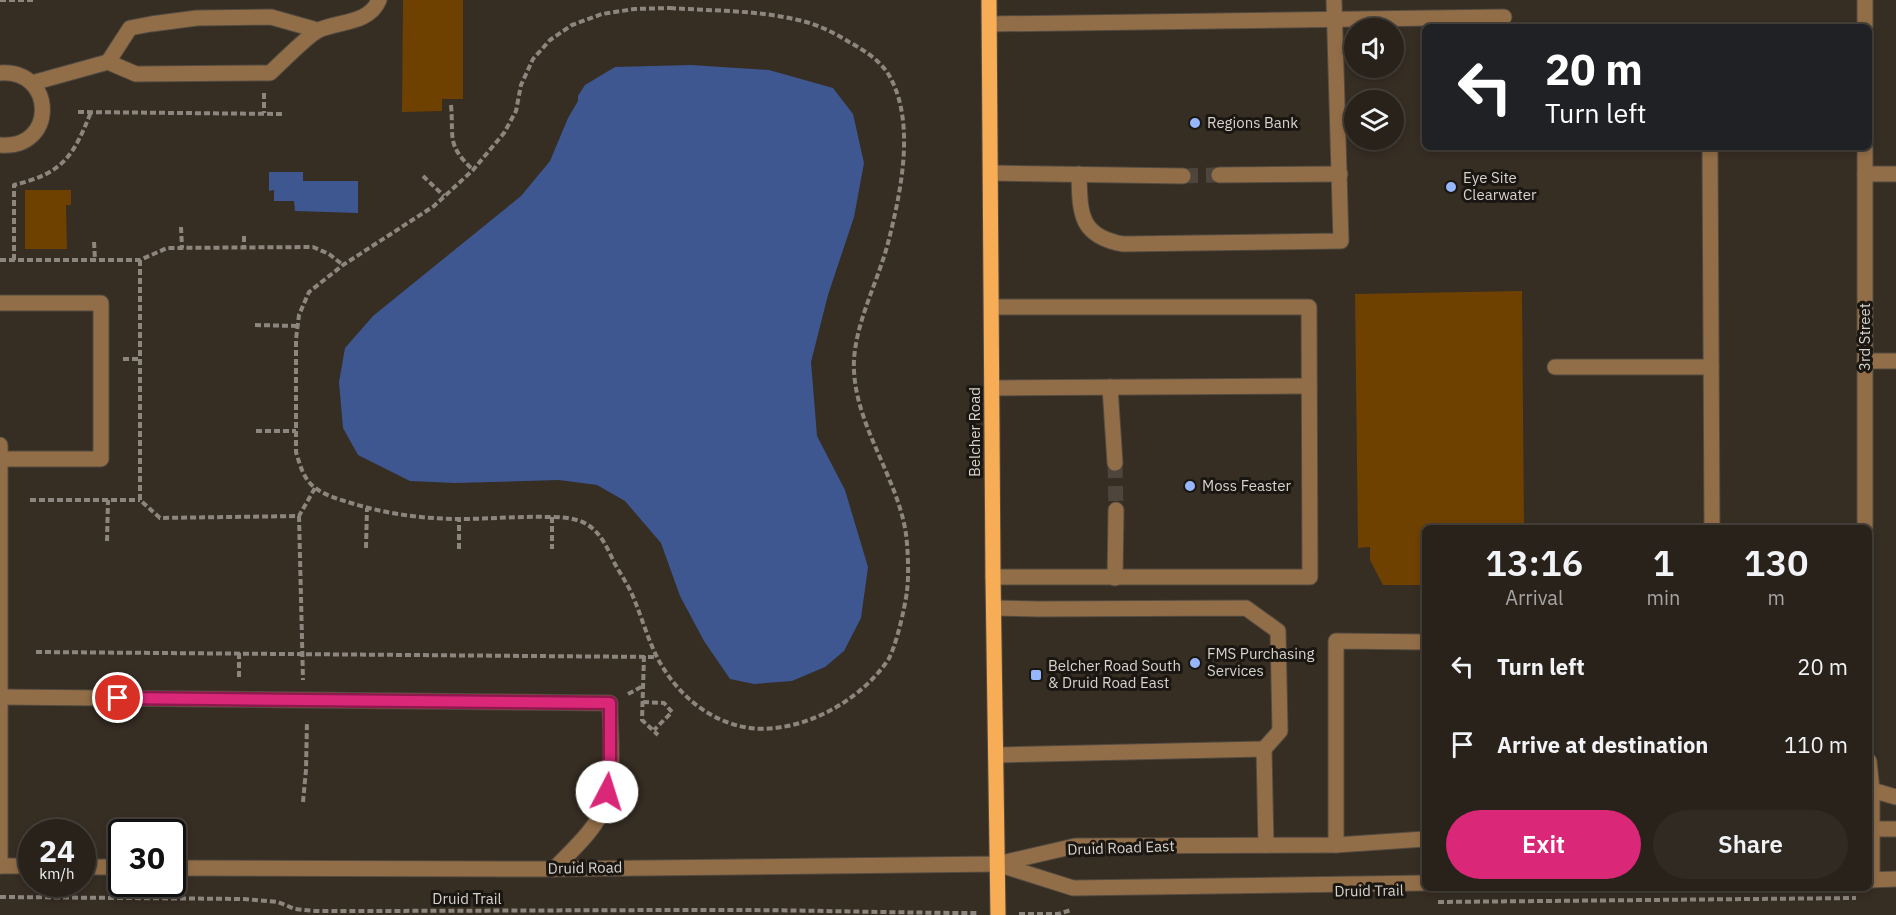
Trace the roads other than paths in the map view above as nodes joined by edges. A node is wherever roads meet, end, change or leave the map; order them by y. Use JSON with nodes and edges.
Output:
{"nodes":[{"id":1,"x":379,"y":0,"type":"edge"},
{"id":2,"x":989,"y":0,"type":"edge"},
{"id":3,"x":1334,"y":0,"type":"edge"},
{"id":4,"x":1864,"y":0,"type":"edge"},
{"id":5,"x":1504,"y":17,"type":"dead end"},
{"id":6,"x":1335,"y":19,"type":"junction"},
{"id":7,"x":990,"y":24,"type":"junction"},
{"id":8,"x":1864,"y":24,"type":"edge"},
{"id":9,"x":317,"y":30,"type":"junction"},
{"id":10,"x":108,"y":62,"type":"junction"},
{"id":11,"x":0,"y":73,"type":"edge"},
{"id":12,"x":32,"y":83,"type":"junction"},
{"id":13,"x":0,"y":145,"type":"edge"},
{"id":14,"x":1710,"y":150,"type":"edge"},
{"id":15,"x":1865,"y":150,"type":"edge"},
{"id":16,"x":991,"y":173,"type":"junction"},
{"id":17,"x":1079,"y":174,"type":"junction"},
{"id":18,"x":1340,"y":174,"type":"junction"},
{"id":19,"x":1865,"y":174,"type":"junction"},
{"id":20,"x":1896,"y":174,"type":"edge"},
{"id":21,"x":1219,"y":175,"type":"tunnel mouth"},
{"id":22,"x":1183,"y":176,"type":"tunnel mouth"},
{"id":23,"x":0,"y":303,"type":"edge"},
{"id":24,"x":992,"y":307,"type":"junction"},
{"id":25,"x":1865,"y":361,"type":"junction"},
{"id":26,"x":1896,"y":361,"type":"edge"},
{"id":27,"x":1555,"y":367,"type":"dead end"},
{"id":28,"x":1711,"y":367,"type":"junction"},
{"id":29,"x":1308,"y":386,"type":"junction"},
{"id":30,"x":1110,"y":387,"type":"junction"},
{"id":31,"x":993,"y":388,"type":"junction"},
{"id":32,"x":0,"y":445,"type":"edge"},
{"id":33,"x":0,"y":459,"type":"edge"},
{"id":34,"x":1115,"y":463,"type":"tunnel mouth"},
{"id":35,"x":1116,"y":510,"type":"tunnel mouth"},
{"id":36,"x":1712,"y":525,"type":"edge"},
{"id":37,"x":1865,"y":525,"type":"edge"},
{"id":38,"x":993,"y":577,"type":"junction"},
{"id":39,"x":1115,"y":578,"type":"junction"},
{"id":40,"x":994,"y":608,"type":"junction"},
{"id":41,"x":1422,"y":642,"type":"edge"},
{"id":42,"x":0,"y":697,"type":"edge"},
{"id":43,"x":1263,"y":749,"type":"junction"},
{"id":44,"x":996,"y":755,"type":"junction"},
{"id":45,"x":1872,"y":789,"type":"edge"},
{"id":46,"x":1896,"y":797,"type":"edge"},
{"id":47,"x":1872,"y":829,"type":"edge"},
{"id":48,"x":1896,"y":829,"type":"edge"},
{"id":49,"x":1422,"y":839,"type":"edge"},
{"id":50,"x":1336,"y":844,"type":"junction"},
{"id":51,"x":1266,"y":846,"type":"junction"},
{"id":52,"x":997,"y":864,"type":"junction"},
{"id":53,"x":0,"y":866,"type":"edge"},
{"id":54,"x":18,"y":866,"type":"edge"},
{"id":55,"x":186,"y":868,"type":"edge"},
{"id":56,"x":554,"y":869,"type":"junction"},
{"id":57,"x":1896,"y":879,"type":"edge"},
{"id":58,"x":1872,"y":880,"type":"edge"},
{"id":59,"x":1422,"y":883,"type":"edge"},
{"id":60,"x":998,"y":915,"type":"edge"}],
"edges":[{"from":1,"to":9,"type":"street"},
{"from":2,"to":7,"type":"main road","name":"Belcher Road"},
{"from":3,"to":6,"type":"street"},
{"from":4,"to":8,"type":"street"},
{"from":5,"to":6,"type":"street"},
{"from":6,"to":7,"type":"street"},
{"from":6,"to":18,"type":"street"},
{"from":7,"to":16,"type":"main road","name":"Belcher Road"},
{"from":9,"to":10,"type":"street"},
{"from":9,"to":10,"type":"street"},
{"from":10,"to":12,"type":"street"},
{"from":11,"to":12,"type":"street"},
{"from":12,"to":13,"type":"street"},
{"from":14,"to":28,"type":"street"},
{"from":15,"to":19,"type":"street","name":"3rd Street"},
{"from":16,"to":17,"type":"street"},
{"from":16,"to":24,"type":"main road","name":"Belcher Road"},
{"from":17,"to":18,"type":"street"},
{"from":17,"to":22,"type":"street"},
{"from":18,"to":21,"type":"street"},
{"from":19,"to":20,"type":"street"},
{"from":19,"to":25,"type":"street","name":"3rd Street"},
{"from":23,"to":33,"type":"street"},
{"from":24,"to":29,"type":"street"},
{"from":24,"to":31,"type":"main road","name":"Belcher Road"},
{"from":25,"to":26,"type":"street"},
{"from":25,"to":37,"type":"street","name":"3rd Street"},
{"from":27,"to":28,"type":"street"},
{"from":28,"to":36,"type":"street"},
{"from":29,"to":30,"type":"street"},
{"from":29,"to":39,"type":"street"},
{"from":30,"to":31,"type":"street"},
{"from":30,"to":34,"type":"street"},
{"from":31,"to":38,"type":"main road","name":"Belcher Road"},
{"from":32,"to":33,"type":"street"},
{"from":33,"to":42,"type":"street"},
{"from":35,"to":39,"type":"street"},
{"from":38,"to":39,"type":"street"},
{"from":38,"to":40,"type":"main road","name":"Belcher Road"},
{"from":40,"to":43,"type":"street"},
{"from":40,"to":44,"type":"main road","name":"Belcher Road"},
{"from":41,"to":50,"type":"street"},
{"from":42,"to":53,"type":"street"},
{"from":42,"to":56,"type":"street"},
{"from":43,"to":44,"type":"street"},
{"from":43,"to":51,"type":"street"},
{"from":44,"to":52,"type":"main road","name":"Belcher Road"},
{"from":45,"to":46,"type":"street"},
{"from":47,"to":48,"type":"street"},
{"from":49,"to":50,"type":"street","name":"Druid Road East"},
{"from":50,"to":51,"type":"street","name":"Druid Road East"},
{"from":51,"to":52,"type":"street","name":"Druid Road East"},
{"from":52,"to":56,"type":"street","name":"Druid Road"},
{"from":52,"to":59,"type":"street"},
{"from":52,"to":60,"type":"main road","name":"Belcher Road"},
{"from":53,"to":54,"type":"street"},
{"from":55,"to":56,"type":"street","name":"Druid Road"},
{"from":57,"to":58,"type":"street"}]}
